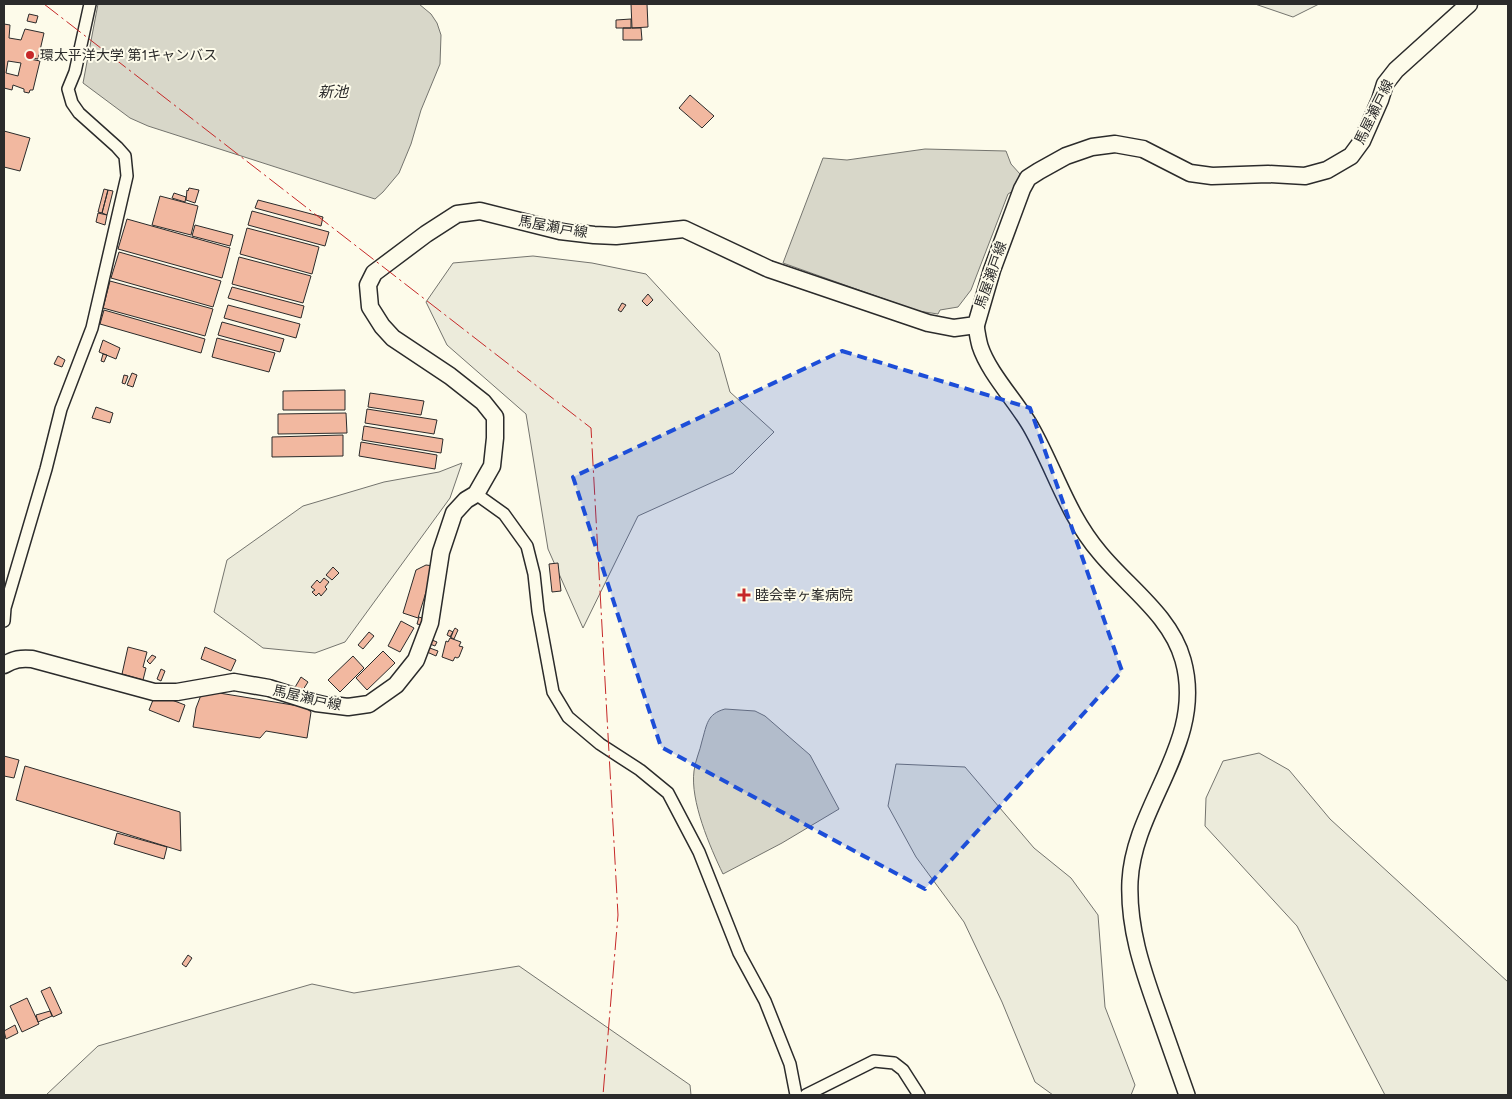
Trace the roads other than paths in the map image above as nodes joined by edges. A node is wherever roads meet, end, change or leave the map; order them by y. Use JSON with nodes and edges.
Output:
{"nodes":[{"id":1,"x":90,"y":4,"type":"edge"},
{"id":2,"x":1469,"y":4,"type":"edge"},
{"id":3,"x":976,"y":325,"type":"junction"},
{"id":4,"x":476,"y":494,"type":"junction"},
{"id":5,"x":4,"y":621,"type":"edge"},
{"id":6,"x":4,"y":665,"type":"edge"},
{"id":7,"x":796,"y":1095,"type":"edge"},
{"id":8,"x":806,"y":1095,"type":"edge"},
{"id":9,"x":919,"y":1095,"type":"edge"},
{"id":10,"x":1187,"y":1095,"type":"edge"}],
"edges":[{"from":1,"to":5,"type":"street"},
{"from":2,"to":3,"type":"main road","name":"馬屋瀬戸線"},
{"from":3,"to":4,"type":"main road","name":"馬屋瀬戸線"},
{"from":3,"to":10,"type":"street"},
{"from":4,"to":6,"type":"main road","name":"馬屋瀬戸線"},
{"from":4,"to":7,"type":"street"},
{"from":8,"to":9,"type":"street"}]}
